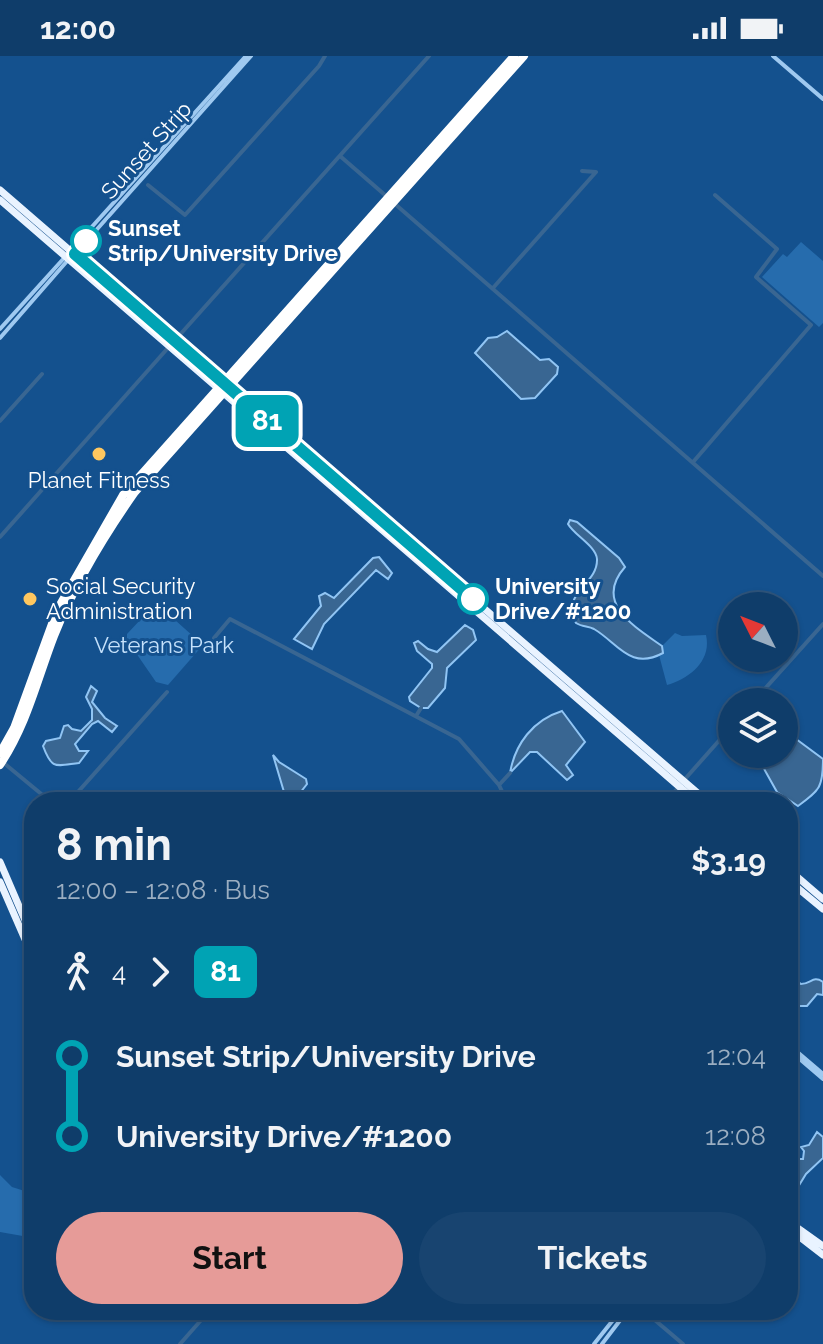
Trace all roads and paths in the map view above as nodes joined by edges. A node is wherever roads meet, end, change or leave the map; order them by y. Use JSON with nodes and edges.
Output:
{"nodes":[{"id":1,"x":249,"y":56,"type":"edge"},
{"id":2,"x":514,"y":56,"type":"edge"},
{"id":3,"x":524,"y":56,"type":"edge"},
{"id":4,"x":773,"y":56,"type":"edge"},
{"id":5,"x":823,"y":99,"type":"edge"},
{"id":6,"x":438,"y":141,"type":"junction"},
{"id":7,"x":437,"y":154,"type":"junction"},
{"id":8,"x":0,"y":190,"type":"edge"},
{"id":9,"x":11,"y":199,"type":"junction"},
{"id":10,"x":1,"y":201,"type":"edge"},
{"id":11,"x":70,"y":255,"type":"junction"},
{"id":12,"x":0,"y":329,"type":"edge"},
{"id":13,"x":0,"y":338,"type":"edge"},
{"id":14,"x":223,"y":388,"type":"junction"},
{"id":15,"x":294,"y":448,"type":"junction"},
{"id":16,"x":347,"y":499,"type":"junction"},
{"id":17,"x":363,"y":504,"type":"junction"},
{"id":18,"x":547,"y":668,"type":"junction"},
{"id":19,"x":604,"y":717,"type":"junction"},
{"id":20,"x":3,"y":753,"type":"edge"},
{"id":21,"x":0,"y":765,"type":"edge"},
{"id":22,"x":686,"y":792,"type":"edge"},
{"id":23,"x":696,"y":792,"type":"edge"},
{"id":24,"x":0,"y":862,"type":"edge"},
{"id":25,"x":798,"y":878,"type":"edge"},
{"id":26,"x":0,"y":882,"type":"edge"},
{"id":27,"x":798,"y":888,"type":"edge"},
{"id":28,"x":823,"y":899,"type":"edge"},
{"id":29,"x":823,"y":909,"type":"edge"},
{"id":30,"x":24,"y":918,"type":"edge"},
{"id":31,"x":24,"y":937,"type":"edge"},
{"id":32,"x":798,"y":1055,"type":"edge"},
{"id":33,"x":823,"y":1076,"type":"edge"},
{"id":34,"x":798,"y":1228,"type":"edge"},
{"id":35,"x":798,"y":1236,"type":"edge"},
{"id":36,"x":823,"y":1246,"type":"edge"},
{"id":37,"x":823,"y":1255,"type":"edge"},
{"id":38,"x":613,"y":1320,"type":"edge"},
{"id":39,"x":620,"y":1320,"type":"edge"},
{"id":40,"x":594,"y":1344,"type":"edge"},
{"id":41,"x":602,"y":1344,"type":"edge"}],
"edges":[{"from":1,"to":11,"type":"street","name":"Sunset Strip"},
{"from":2,"to":6,"type":"highway"},
{"from":3,"to":7,"type":"highway"},
{"from":4,"to":5,"type":"street"},
{"from":6,"to":7,"type":"highway"},
{"from":6,"to":14,"type":"highway"},
{"from":7,"to":14,"type":"highway"},
{"from":8,"to":9,"type":"main road"},
{"from":9,"to":10,"type":"main road"},
{"from":9,"to":11,"type":"main road"},
{"from":10,"to":11,"type":"main road"},
{"from":11,"to":12,"type":"street","name":"Sunset Strip"},
{"from":11,"to":13,"type":"street","name":"Sunset Strip"},
{"from":11,"to":14,"type":"main road"},
{"from":14,"to":15,"type":"main road"},
{"from":14,"to":15,"type":"main road"},
{"from":14,"to":20,"type":"highway"},
{"from":15,"to":16,"type":"main road"},
{"from":15,"to":17,"type":"main road"},
{"from":16,"to":17,"type":"main road"},
{"from":16,"to":18,"type":"main road"},
{"from":17,"to":18,"type":"main road"},
{"from":18,"to":19,"type":"main road"},
{"from":18,"to":19,"type":"main road"},
{"from":19,"to":22,"type":"main road"},
{"from":19,"to":23,"type":"main road"},
{"from":20,"to":21,"type":"highway"},
{"from":24,"to":30,"type":"main road"},
{"from":25,"to":28,"type":"main road"},
{"from":26,"to":31,"type":"main road"},
{"from":27,"to":29,"type":"main road"},
{"from":32,"to":33,"type":"street"},
{"from":34,"to":36,"type":"main road"},
{"from":35,"to":37,"type":"main road"},
{"from":38,"to":40,"type":"street"},
{"from":39,"to":41,"type":"street"}]}
